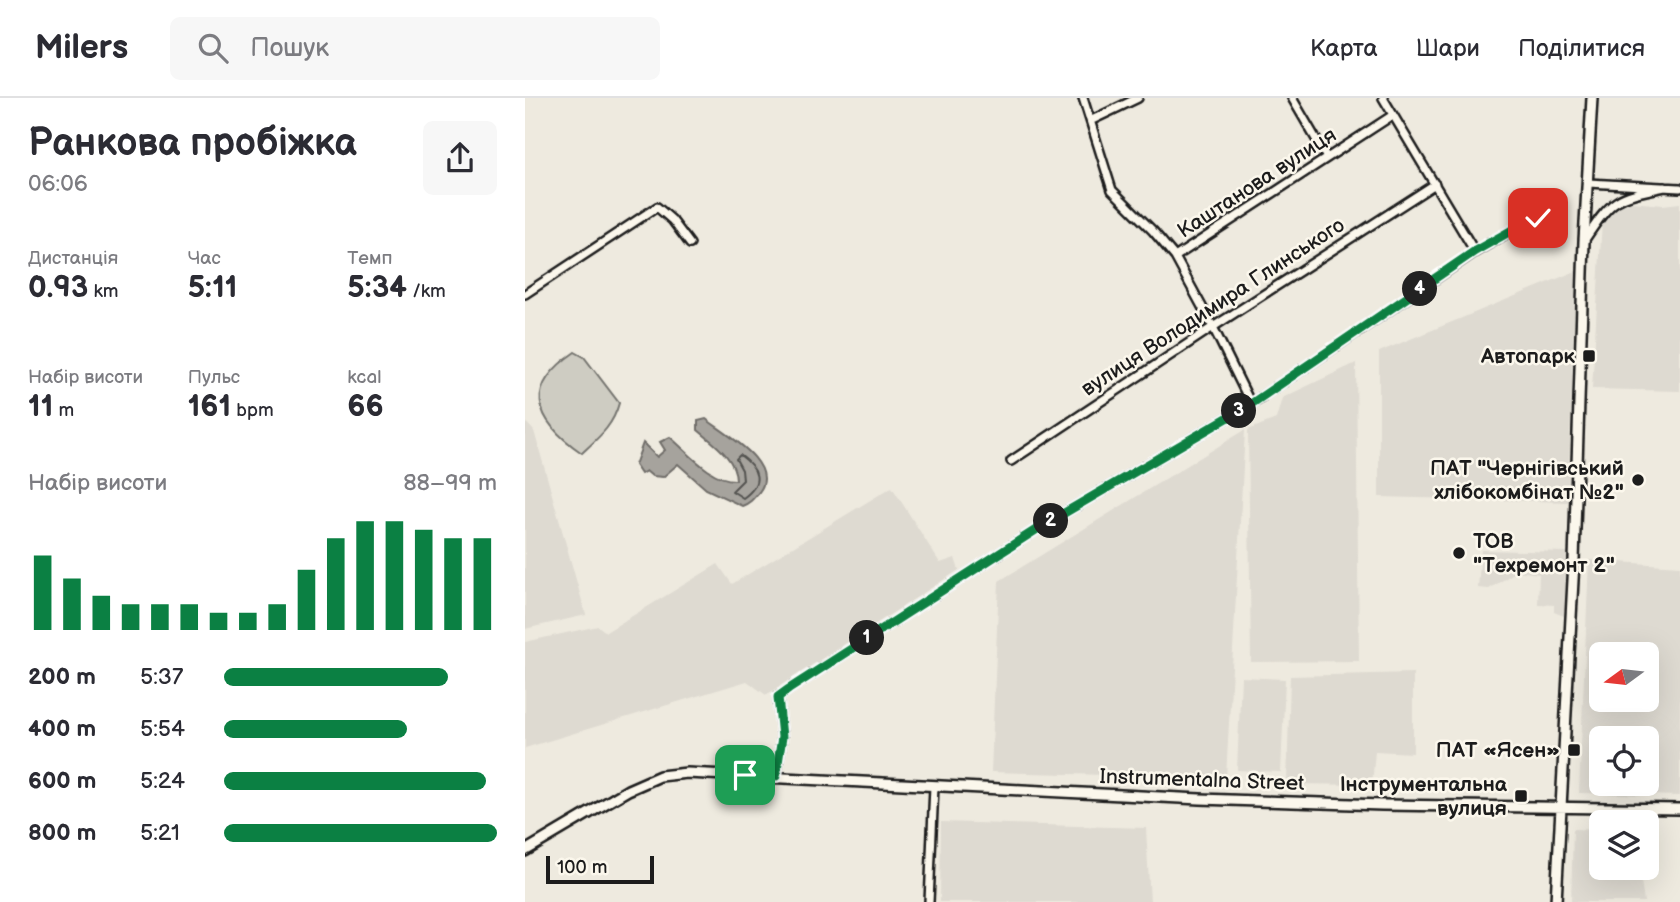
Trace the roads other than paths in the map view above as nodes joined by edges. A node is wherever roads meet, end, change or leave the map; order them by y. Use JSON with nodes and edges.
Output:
{"nodes":[{"id":1,"x":1083,"y":98,"type":"edge"},
{"id":2,"x":1138,"y":98,"type":"edge"},
{"id":3,"x":1292,"y":98,"type":"edge"},
{"id":4,"x":1592,"y":98,"type":"edge"},
{"id":5,"x":1387,"y":99,"type":"edge"},
{"id":6,"x":1393,"y":115,"type":"junction"},
{"id":7,"x":1091,"y":120,"type":"junction"},
{"id":8,"x":1327,"y":158,"type":"junction"},
{"id":9,"x":1588,"y":183,"type":"junction"},
{"id":10,"x":1435,"y":184,"type":"junction"},
{"id":11,"x":1665,"y":187,"type":"junction"},
{"id":12,"x":1680,"y":188,"type":"edge"},
{"id":13,"x":1557,"y":217,"type":"dead end"},
{"id":14,"x":1584,"y":241,"type":"junction"},
{"id":15,"x":690,"y":244,"type":"dead end"},
{"id":16,"x":1475,"y":251,"type":"junction"},
{"id":17,"x":1175,"y":257,"type":"junction"},
{"id":18,"x":525,"y":294,"type":"edge"},
{"id":19,"x":1213,"y":327,"type":"junction"},
{"id":20,"x":1251,"y":404,"type":"junction"},
{"id":21,"x":1011,"y":461,"type":"dead end"},
{"id":22,"x":776,"y":776,"type":"junction"},
{"id":23,"x":934,"y":786,"type":"junction"},
{"id":24,"x":1559,"y":808,"type":"junction"},
{"id":25,"x":1680,"y":809,"type":"edge"},
{"id":26,"x":525,"y":852,"type":"edge"},
{"id":27,"x":929,"y":902,"type":"edge"},
{"id":28,"x":1556,"y":902,"type":"edge"}],
"edges":[{"from":1,"to":7,"type":"street"},
{"from":2,"to":7,"type":"street"},
{"from":3,"to":8,"type":"street"},
{"from":4,"to":9,"type":"street"},
{"from":5,"to":6,"type":"street"},
{"from":6,"to":8,"type":"street","name":"Каштанова вулиця"},
{"from":6,"to":10,"type":"street"},
{"from":7,"to":17,"type":"street"},
{"from":8,"to":17,"type":"street","name":"Каштанова вулиця"},
{"from":9,"to":11,"type":"street"},
{"from":9,"to":14,"type":"street"},
{"from":10,"to":16,"type":"street"},
{"from":10,"to":19,"type":"street","name":"вулиця Володимира Глинського"},
{"from":11,"to":12,"type":"street"},
{"from":11,"to":14,"type":"street"},
{"from":13,"to":16,"type":"street"},
{"from":14,"to":24,"type":"street"},
{"from":15,"to":18,"type":"street"},
{"from":16,"to":20,"type":"street"},
{"from":17,"to":19,"type":"street"},
{"from":19,"to":20,"type":"street"},
{"from":19,"to":21,"type":"street","name":"вулиця Володимира Глинського"},
{"from":20,"to":22,"type":"street"},
{"from":22,"to":23,"type":"street","name":"Instrumentalna Street"},
{"from":22,"to":26,"type":"street","name":"Instrumentalna Street"},
{"from":23,"to":24,"type":"street","name":"Instrumentalna Street"},
{"from":23,"to":27,"type":"street"},
{"from":24,"to":25,"type":"street","name":"Instrumentalna Street"},
{"from":24,"to":28,"type":"street"}]}
